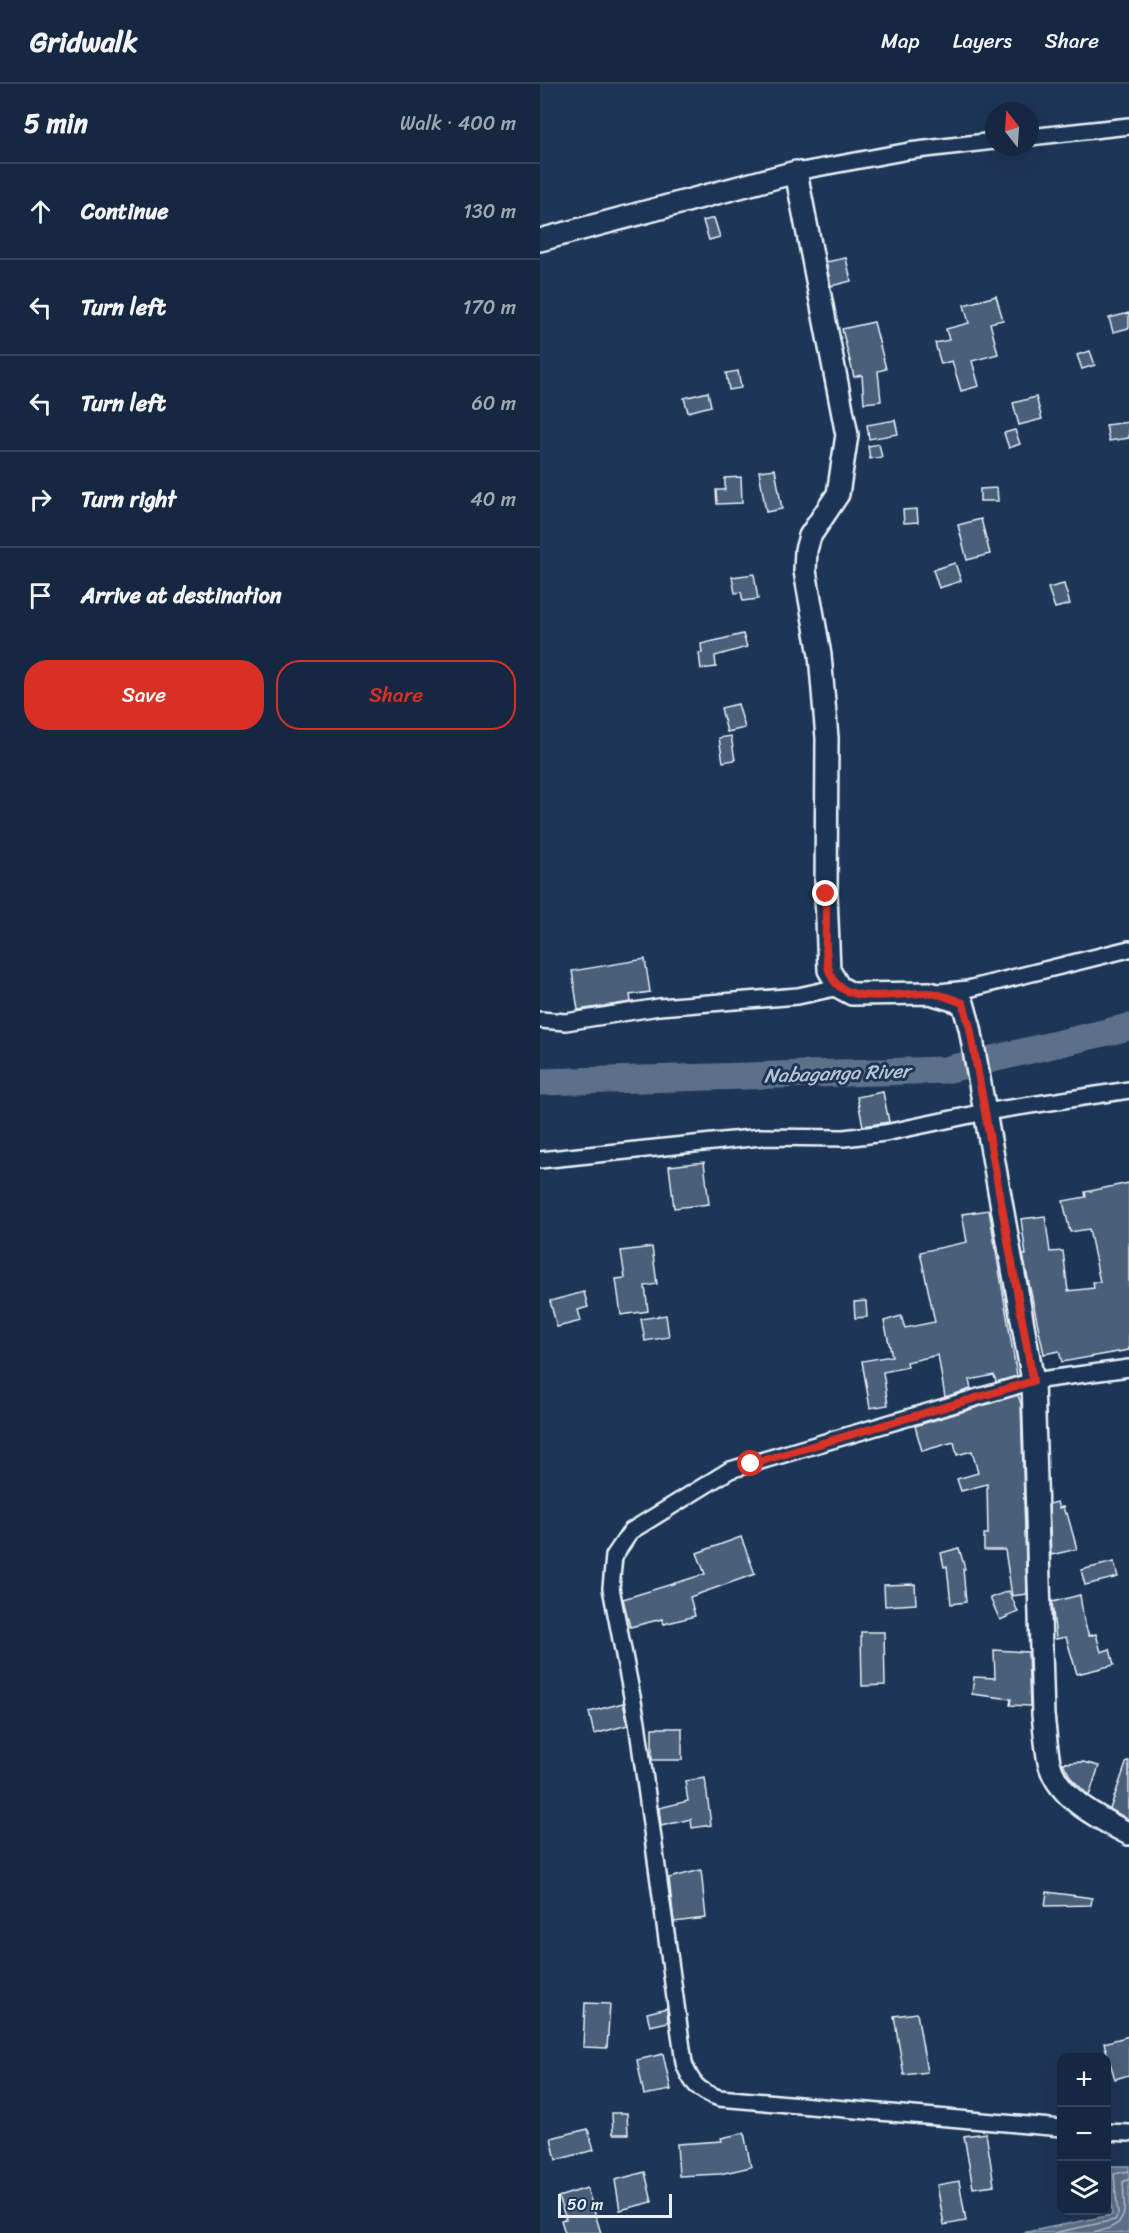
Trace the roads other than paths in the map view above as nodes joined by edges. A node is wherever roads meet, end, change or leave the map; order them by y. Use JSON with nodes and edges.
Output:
{"nodes":[{"id":1,"x":1129,"y":126,"type":"edge"},
{"id":2,"x":1039,"y":136,"type":"edge"},
{"id":3,"x":985,"y":142,"type":"edge"},
{"id":4,"x":796,"y":172,"type":"junction"},
{"id":5,"x":540,"y":240,"type":"edge"},
{"id":6,"x":1129,"y":949,"type":"edge"},
{"id":7,"x":839,"y":987,"type":"junction"},
{"id":8,"x":930,"y":993,"type":"junction"},
{"id":9,"x":540,"y":1020,"type":"edge"},
{"id":10,"x":1129,"y":1090,"type":"edge"},
{"id":11,"x":983,"y":1103,"type":"junction"},
{"id":12,"x":540,"y":1160,"type":"edge"},
{"id":13,"x":1129,"y":1368,"type":"edge"},
{"id":14,"x":1033,"y":1381,"type":"junction"},
{"id":15,"x":1129,"y":1834,"type":"edge"},
{"id":16,"x":1057,"y":2128,"type":"edge"},
{"id":17,"x":1111,"y":2132,"type":"edge"},
{"id":18,"x":1129,"y":2133,"type":"edge"}],
"edges":[{"from":1,"to":2,"type":"street"},
{"from":3,"to":4,"type":"street"},
{"from":4,"to":5,"type":"main road"},
{"from":4,"to":7,"type":"main road"},
{"from":6,"to":8,"type":"street"},
{"from":7,"to":8,"type":"main road"},
{"from":7,"to":9,"type":"street"},
{"from":8,"to":11,"type":"main road"},
{"from":10,"to":11,"type":"street"},
{"from":11,"to":12,"type":"street"},
{"from":11,"to":14,"type":"main road"},
{"from":13,"to":14,"type":"street"},
{"from":14,"to":15,"type":"main road"},
{"from":14,"to":16,"type":"street"},
{"from":17,"to":18,"type":"street"}]}
